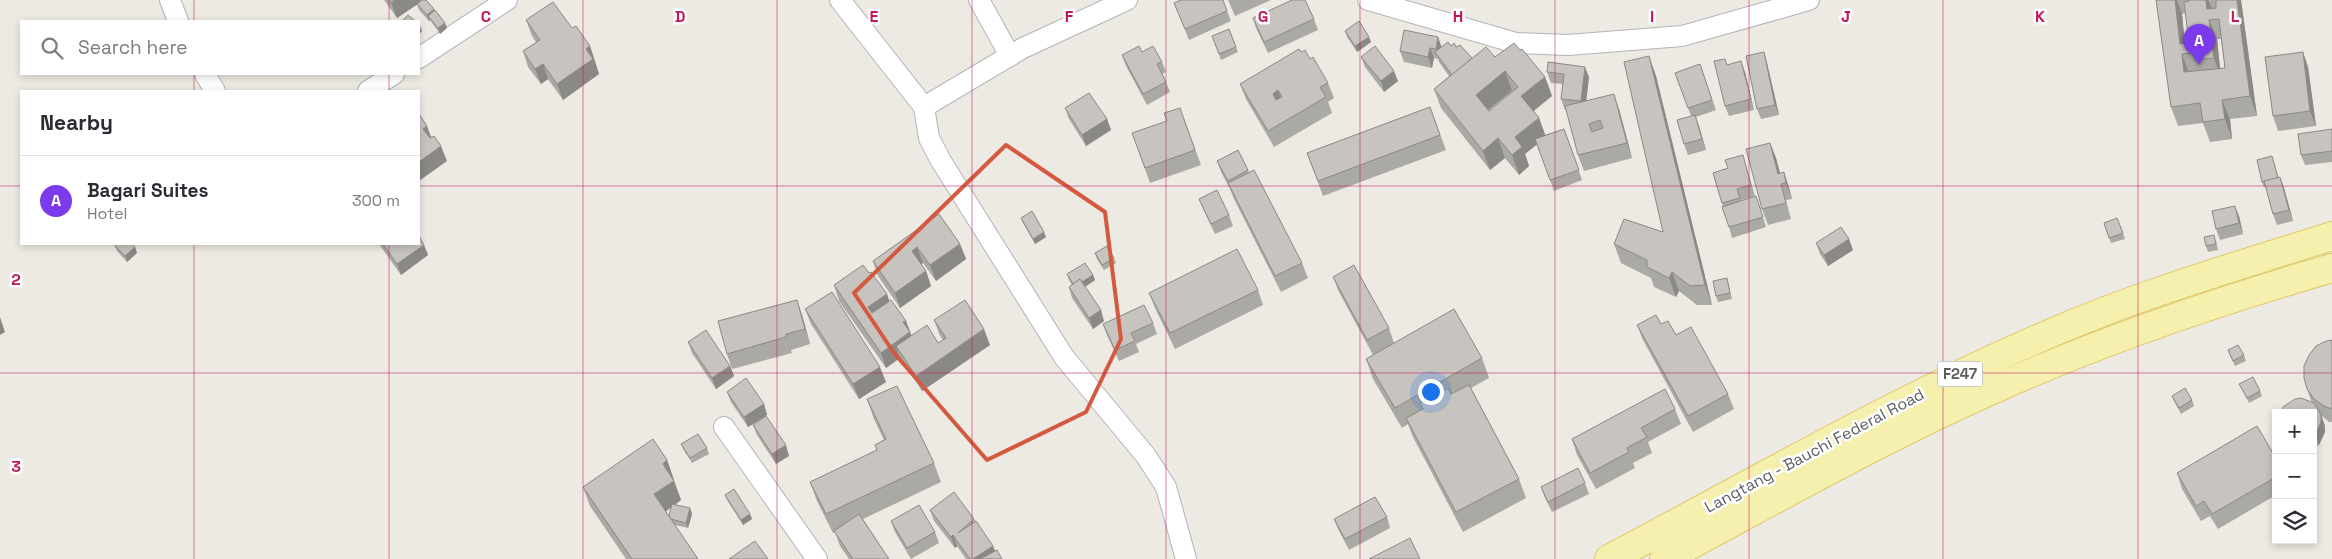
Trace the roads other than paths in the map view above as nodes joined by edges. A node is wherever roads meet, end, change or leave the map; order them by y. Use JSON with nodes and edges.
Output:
{"nodes":[{"id":1,"x":170,"y":0,"type":"edge"},
{"id":2,"x":507,"y":0,"type":"edge"},
{"id":3,"x":840,"y":0,"type":"edge"},
{"id":4,"x":979,"y":0,"type":"edge"},
{"id":5,"x":1127,"y":0,"type":"edge"},
{"id":6,"x":1368,"y":0,"type":"edge"},
{"id":7,"x":1809,"y":0,"type":"edge"},
{"id":8,"x":178,"y":20,"type":"edge"},
{"id":9,"x":1010,"y":56,"type":"junction"},
{"id":10,"x":420,"y":57,"type":"edge"},
{"id":11,"x":206,"y":75,"type":"edge"},
{"id":12,"x":392,"y":75,"type":"edge"},
{"id":13,"x":214,"y":90,"type":"edge"},
{"id":14,"x":370,"y":90,"type":"edge"},
{"id":15,"x":924,"y":107,"type":"junction"},
{"id":16,"x":2332,"y":236,"type":"edge"},
{"id":17,"x":2332,"y":268,"type":"edge"},
{"id":18,"x":724,"y":427,"type":"dead end"},
{"id":19,"x":817,"y":559,"type":"edge"},
{"id":20,"x":1186,"y":559,"type":"edge"},
{"id":21,"x":1609,"y":559,"type":"edge"},
{"id":22,"x":1664,"y":559,"type":"edge"}],
"edges":[{"from":1,"to":8,"type":"street"},
{"from":2,"to":10,"type":"street"},
{"from":3,"to":15,"type":"street"},
{"from":4,"to":9,"type":"street"},
{"from":5,"to":9,"type":"street"},
{"from":6,"to":7,"type":"street"},
{"from":9,"to":15,"type":"street"},
{"from":11,"to":13,"type":"street"},
{"from":12,"to":14,"type":"street"},
{"from":15,"to":20,"type":"street"},
{"from":16,"to":21,"type":"main road","name":"Langtang - Bauchi Federal Road","number":"F247"},
{"from":17,"to":22,"type":"main road","name":"Langtang - Bauchi Federal Road","number":"F247"},
{"from":18,"to":19,"type":"street"}]}
